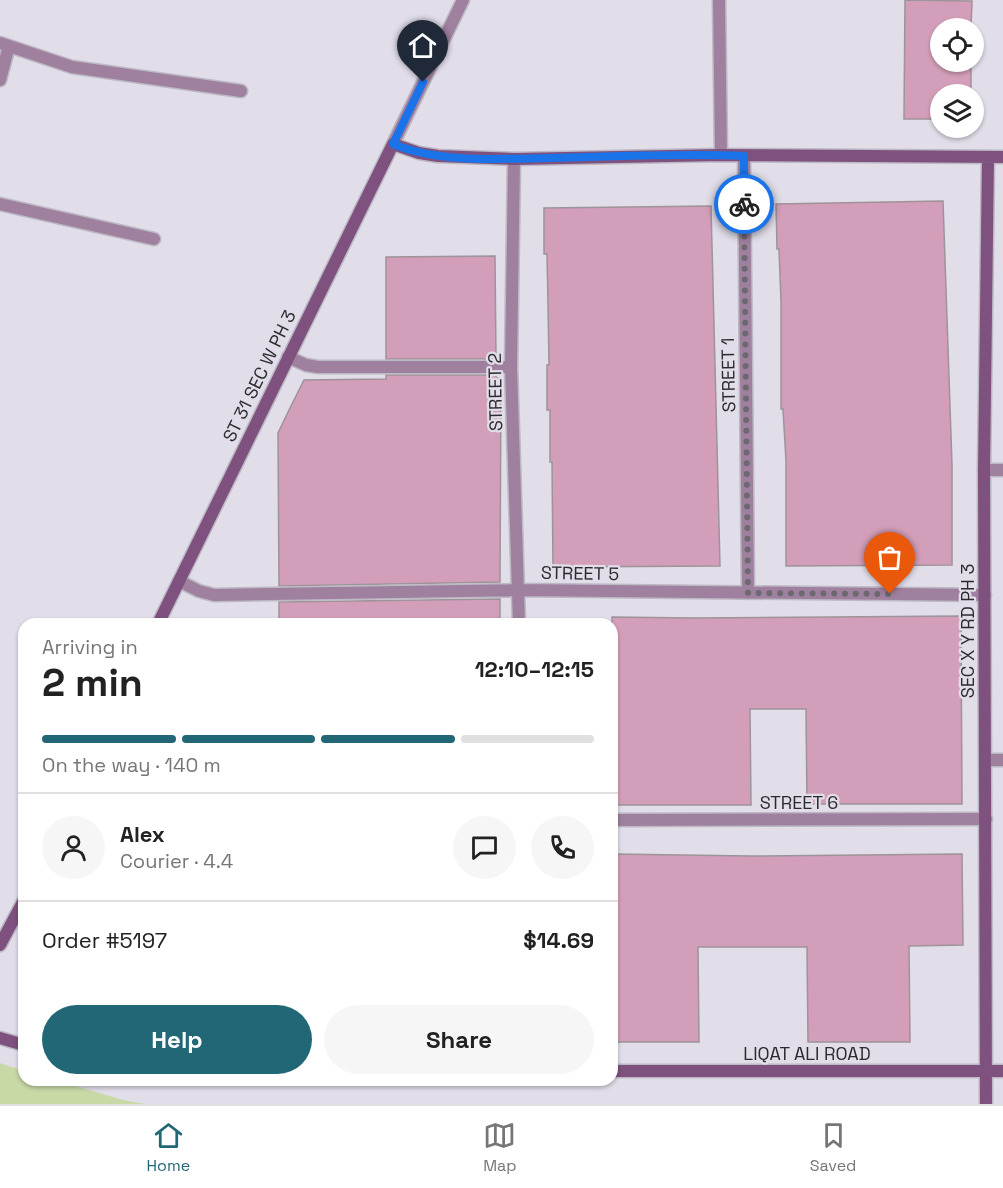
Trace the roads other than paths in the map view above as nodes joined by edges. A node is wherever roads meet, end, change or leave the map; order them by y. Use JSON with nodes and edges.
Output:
{"nodes":[{"id":1,"x":463,"y":0,"type":"edge"},
{"id":2,"x":719,"y":0,"type":"edge"},
{"id":3,"x":4,"y":44,"type":"edge"},
{"id":4,"x":0,"y":80,"type":"edge"},
{"id":5,"x":240,"y":91,"type":"dead end"},
{"id":6,"x":393,"y":144,"type":"junction"},
{"id":7,"x":721,"y":155,"type":"junction"},
{"id":8,"x":744,"y":156,"type":"junction"},
{"id":9,"x":988,"y":157,"type":"junction"},
{"id":10,"x":1003,"y":157,"type":"edge"},
{"id":11,"x":514,"y":159,"type":"junction"},
{"id":12,"x":0,"y":204,"type":"edge"},
{"id":13,"x":154,"y":239,"type":"dead end"},
{"id":14,"x":288,"y":357,"type":"junction"},
{"id":15,"x":512,"y":367,"type":"junction"},
{"id":16,"x":984,"y":470,"type":"junction"},
{"id":17,"x":1003,"y":470,"type":"edge"},
{"id":18,"x":178,"y":581,"type":"junction"},
{"id":19,"x":519,"y":590,"type":"junction"},
{"id":20,"x":748,"y":593,"type":"junction"},
{"id":21,"x":984,"y":595,"type":"junction"},
{"id":22,"x":161,"y":618,"type":"edge"},
{"id":23,"x":519,"y":618,"type":"edge"},
{"id":24,"x":986,"y":760,"type":"junction"},
{"id":25,"x":1003,"y":760,"type":"edge"},
{"id":26,"x":986,"y":819,"type":"junction"},
{"id":27,"x":618,"y":820,"type":"edge"},
{"id":28,"x":18,"y":911,"type":"edge"},
{"id":29,"x":0,"y":945,"type":"edge"},
{"id":30,"x":0,"y":1038,"type":"edge"},
{"id":31,"x":18,"y":1043,"type":"edge"},
{"id":32,"x":618,"y":1071,"type":"edge"},
{"id":33,"x":986,"y":1071,"type":"junction"},
{"id":34,"x":1003,"y":1071,"type":"edge"},
{"id":35,"x":986,"y":1104,"type":"edge"}],
"edges":[{"from":1,"to":6,"type":"street"},
{"from":2,"to":7,"type":"street"},
{"from":3,"to":4,"type":"street"},
{"from":3,"to":5,"type":"street"},
{"from":6,"to":11,"type":"street"},
{"from":6,"to":14,"type":"street","name":"ST 31 SEC W PH 3"},
{"from":7,"to":8,"type":"street"},
{"from":7,"to":11,"type":"street"},
{"from":8,"to":9,"type":"street"},
{"from":8,"to":20,"type":"street","name":"STREET 1"},
{"from":9,"to":10,"type":"street"},
{"from":9,"to":16,"type":"street","name":"SEC X Y RD PH 3"},
{"from":11,"to":15,"type":"street","name":"STREET 2"},
{"from":12,"to":13,"type":"street"},
{"from":14,"to":15,"type":"street"},
{"from":14,"to":18,"type":"street","name":"ST 31 SEC W PH 3"},
{"from":15,"to":19,"type":"street","name":"STREET 2"},
{"from":16,"to":17,"type":"street"},
{"from":16,"to":21,"type":"street","name":"SEC X Y RD PH 3"},
{"from":18,"to":19,"type":"street","name":"STREET 5"},
{"from":18,"to":22,"type":"street","name":"ST 31 SEC W PH 3"},
{"from":19,"to":20,"type":"street","name":"STREET 5"},
{"from":19,"to":23,"type":"street","name":"STREET 2"},
{"from":20,"to":21,"type":"street","name":"STREET 5"},
{"from":21,"to":24,"type":"street","name":"SEC X Y RD PH 3"},
{"from":24,"to":25,"type":"street"},
{"from":24,"to":26,"type":"street","name":"SEC X Y RD PH 3"},
{"from":26,"to":27,"type":"street","name":"STREET 6"},
{"from":26,"to":33,"type":"street","name":"SEC X Y RD PH 3"},
{"from":28,"to":29,"type":"street"},
{"from":30,"to":31,"type":"street"},
{"from":32,"to":33,"type":"street","name":"LIQAT ALI ROAD"},
{"from":33,"to":34,"type":"street","name":"LIQAT ALI ROAD"},
{"from":33,"to":35,"type":"street","name":"SEC X Y RD PH 3"}]}
